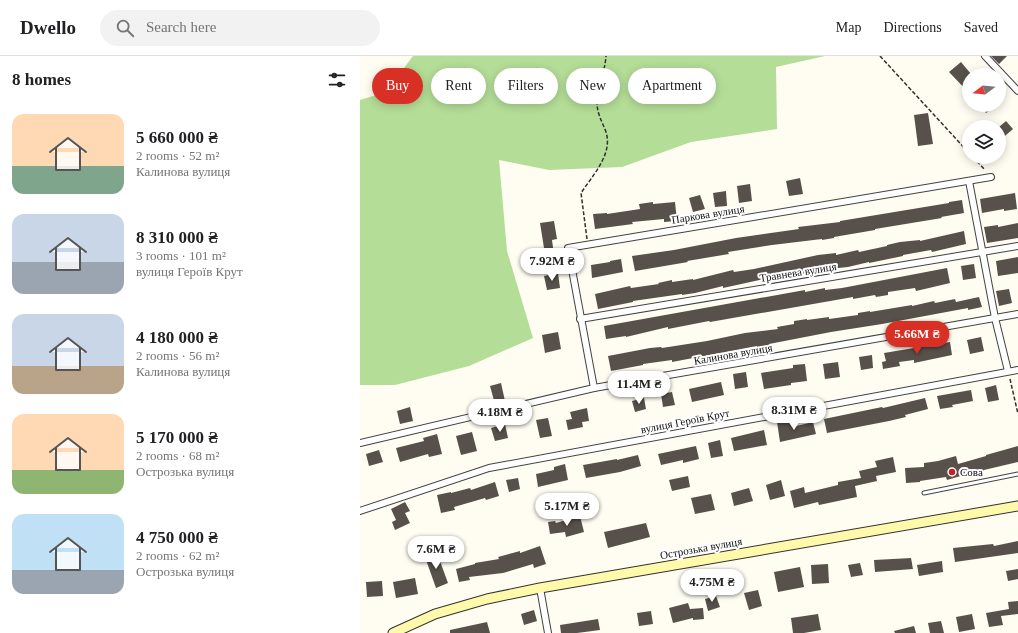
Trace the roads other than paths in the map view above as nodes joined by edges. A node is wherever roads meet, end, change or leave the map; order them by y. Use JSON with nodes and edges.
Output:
{"nodes":[{"id":1,"x":985,"y":56,"type":"edge"},
{"id":2,"x":1018,"y":91,"type":"edge"},
{"id":3,"x":991,"y":177,"type":"road end"},
{"id":4,"x":969,"y":181,"type":"junction"},
{"id":5,"x":1018,"y":246,"type":"edge"},
{"id":6,"x":982,"y":252,"type":"junction"},
{"id":7,"x":1018,"y":314,"type":"edge"},
{"id":8,"x":995,"y":318,"type":"junction"},
{"id":9,"x":580,"y":319,"type":"junction"},
{"id":10,"x":1018,"y":370,"type":"edge"},
{"id":11,"x":1008,"y":371,"type":"junction"},
{"id":12,"x":594,"y":388,"type":"junction"},
{"id":13,"x":360,"y":443,"type":"edge"},
{"id":14,"x":1018,"y":474,"type":"edge"},
{"id":15,"x":924,"y":493,"type":"dead end"},
{"id":16,"x":1018,"y":506,"type":"edge"},
{"id":17,"x":360,"y":511,"type":"edge"},
{"id":18,"x":540,"y":588,"type":"junction"},
{"id":19,"x":393,"y":633,"type":"edge"},
{"id":20,"x":548,"y":633,"type":"edge"}],
"edges":[{"from":1,"to":2,"type":"street"},
{"from":3,"to":4,"type":"street","name":"Паркова вулиця"},
{"from":4,"to":6,"type":"street"},
{"from":4,"to":9,"type":"street","name":"Паркова вулиця"},
{"from":5,"to":6,"type":"street","name":"Травнева вулиця"},
{"from":6,"to":8,"type":"street"},
{"from":6,"to":9,"type":"street","name":"Травнева вулиця"},
{"from":7,"to":8,"type":"street","name":"Калинова вулиця"},
{"from":8,"to":11,"type":"street"},
{"from":8,"to":12,"type":"street","name":"Калинова вулиця"},
{"from":9,"to":12,"type":"street","name":"Паркова вулиця"},
{"from":10,"to":11,"type":"street","name":"вулиця Героїв Крут"},
{"from":11,"to":17,"type":"street","name":"вулиця Героїв Крут"},
{"from":12,"to":13,"type":"street","name":"Калинова вулиця"},
{"from":14,"to":15,"type":"lane"},
{"from":16,"to":18,"type":"main road","name":"Острозька вулиця"},
{"from":18,"to":19,"type":"main road","name":"Острозька вулиця"},
{"from":18,"to":20,"type":"street"}]}
